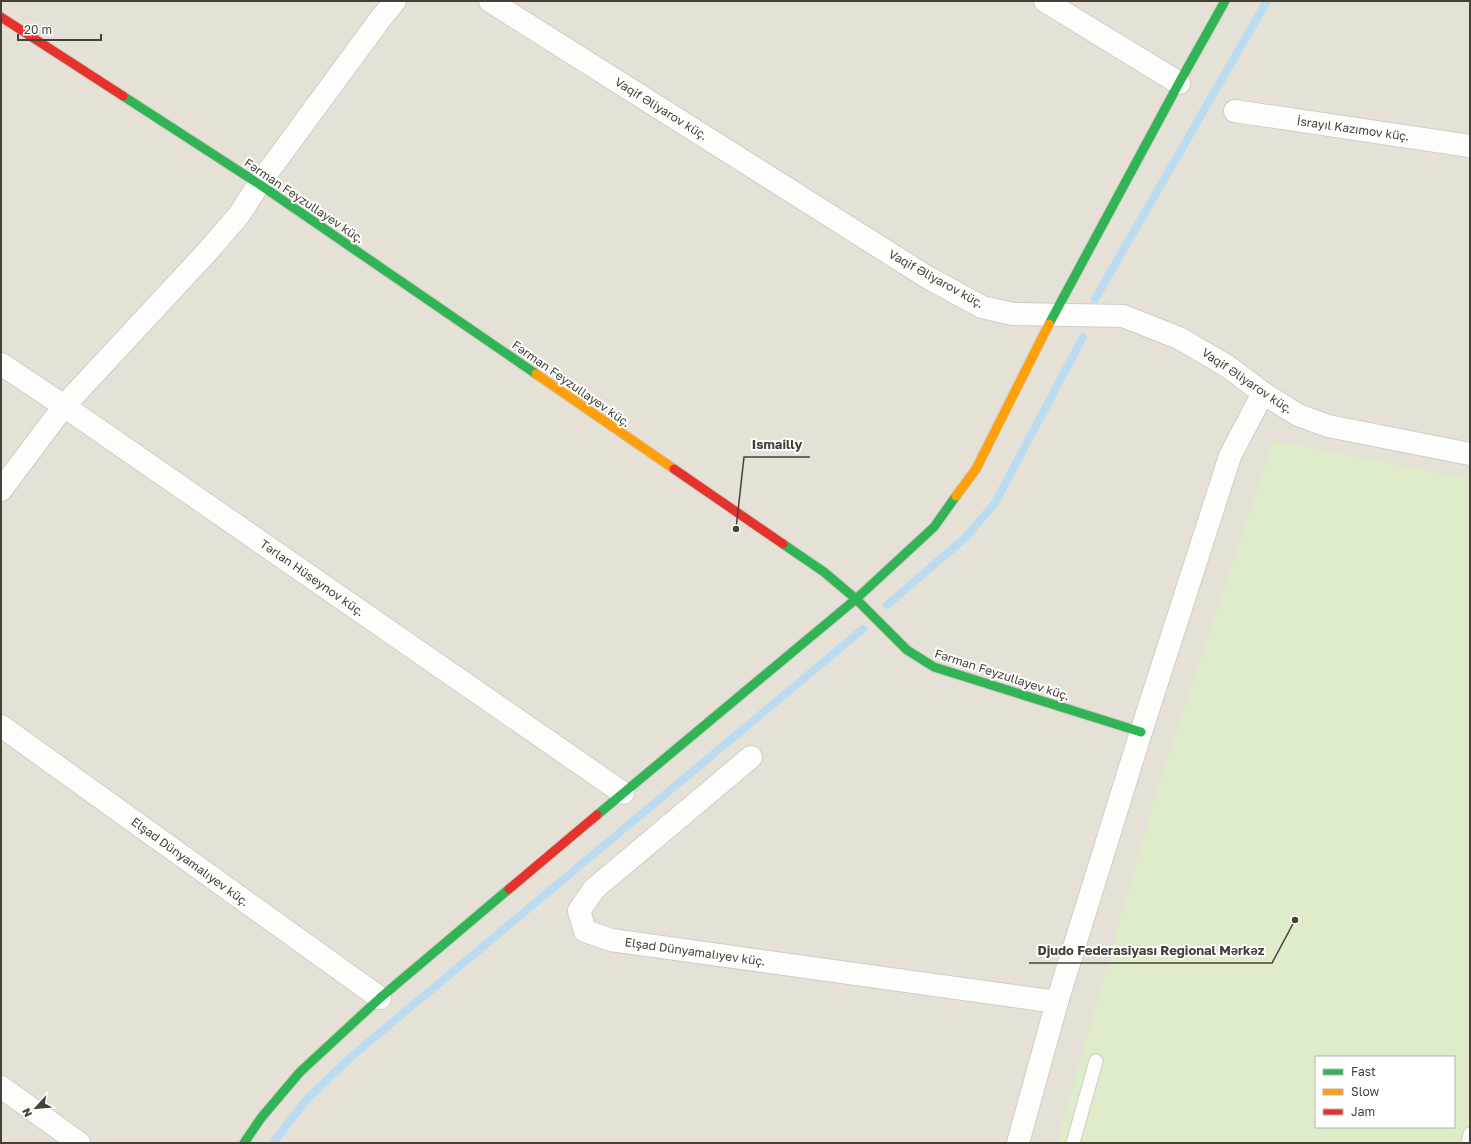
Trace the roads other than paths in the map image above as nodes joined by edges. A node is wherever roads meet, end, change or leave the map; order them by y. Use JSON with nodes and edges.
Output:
{"nodes":[{"id":1,"x":395,"y":1,"type":"edge"},
{"id":2,"x":490,"y":1,"type":"edge"},
{"id":3,"x":1045,"y":1,"type":"edge"},
{"id":4,"x":1225,"y":1,"type":"edge"},
{"id":5,"x":1,"y":17,"type":"edge"},
{"id":6,"x":1179,"y":83,"type":"junction"},
{"id":7,"x":1235,"y":111,"type":"dead end"},
{"id":8,"x":1470,"y":146,"type":"edge"},
{"id":9,"x":259,"y":184,"type":"junction"},
{"id":10,"x":1054,"y":314,"type":"junction"},
{"id":11,"x":1,"y":364,"type":"edge"},
{"id":12,"x":1264,"y":394,"type":"junction"},
{"id":13,"x":64,"y":406,"type":"junction"},
{"id":14,"x":1470,"y":454,"type":"edge"},
{"id":15,"x":1,"y":490,"type":"edge"},
{"id":16,"x":856,"y":599,"type":"junction"},
{"id":17,"x":1,"y":726,"type":"edge"},
{"id":18,"x":1140,"y":732,"type":"junction"},
{"id":19,"x":751,"y":757,"type":"dead end"},
{"id":20,"x":623,"y":793,"type":"junction"},
{"id":21,"x":380,"y":998,"type":"junction"},
{"id":22,"x":1057,"y":1002,"type":"junction"},
{"id":23,"x":1096,"y":1061,"type":"dead end"},
{"id":24,"x":1,"y":1087,"type":"edge"},
{"id":25,"x":79,"y":1143,"type":"edge"},
{"id":26,"x":244,"y":1143,"type":"edge"},
{"id":27,"x":1018,"y":1143,"type":"edge"},
{"id":28,"x":1073,"y":1143,"type":"edge"}],
"edges":[{"from":1,"to":9,"type":"street"},
{"from":2,"to":10,"type":"street","name":"Vaqif Əliyarov küç."},
{"from":3,"to":6,"type":"street"},
{"from":4,"to":6,"type":"street"},
{"from":5,"to":9,"type":"street","name":"Fərman Feyzullayev küç."},
{"from":6,"to":10,"type":"street"},
{"from":7,"to":8,"type":"street","name":"İsrayıl Kazımov küç."},
{"from":9,"to":13,"type":"street"},
{"from":9,"to":16,"type":"street","name":"Fərman Feyzullayev küç."},
{"from":10,"to":12,"type":"street","name":"Vaqif Əliyarov küç."},
{"from":10,"to":16,"type":"street"},
{"from":11,"to":13,"type":"street","name":"Tərlan Hüseynov küç."},
{"from":12,"to":14,"type":"street","name":"Vaqif Əliyarov küç."},
{"from":12,"to":18,"type":"street"},
{"from":13,"to":15,"type":"street"},
{"from":13,"to":20,"type":"street","name":"Tərlan Hüseynov küç."},
{"from":16,"to":18,"type":"street","name":"Fərman Feyzullayev küç."},
{"from":16,"to":20,"type":"street"},
{"from":17,"to":21,"type":"street","name":"Elşad Dünyamalıyev küç."},
{"from":18,"to":22,"type":"street"},
{"from":19,"to":22,"type":"street","name":"Elşad Dünyamalıyev küç."},
{"from":20,"to":21,"type":"street"},
{"from":21,"to":26,"type":"street"},
{"from":22,"to":27,"type":"street"},
{"from":23,"to":28,"type":"lane"},
{"from":24,"to":25,"type":"street"}]}
